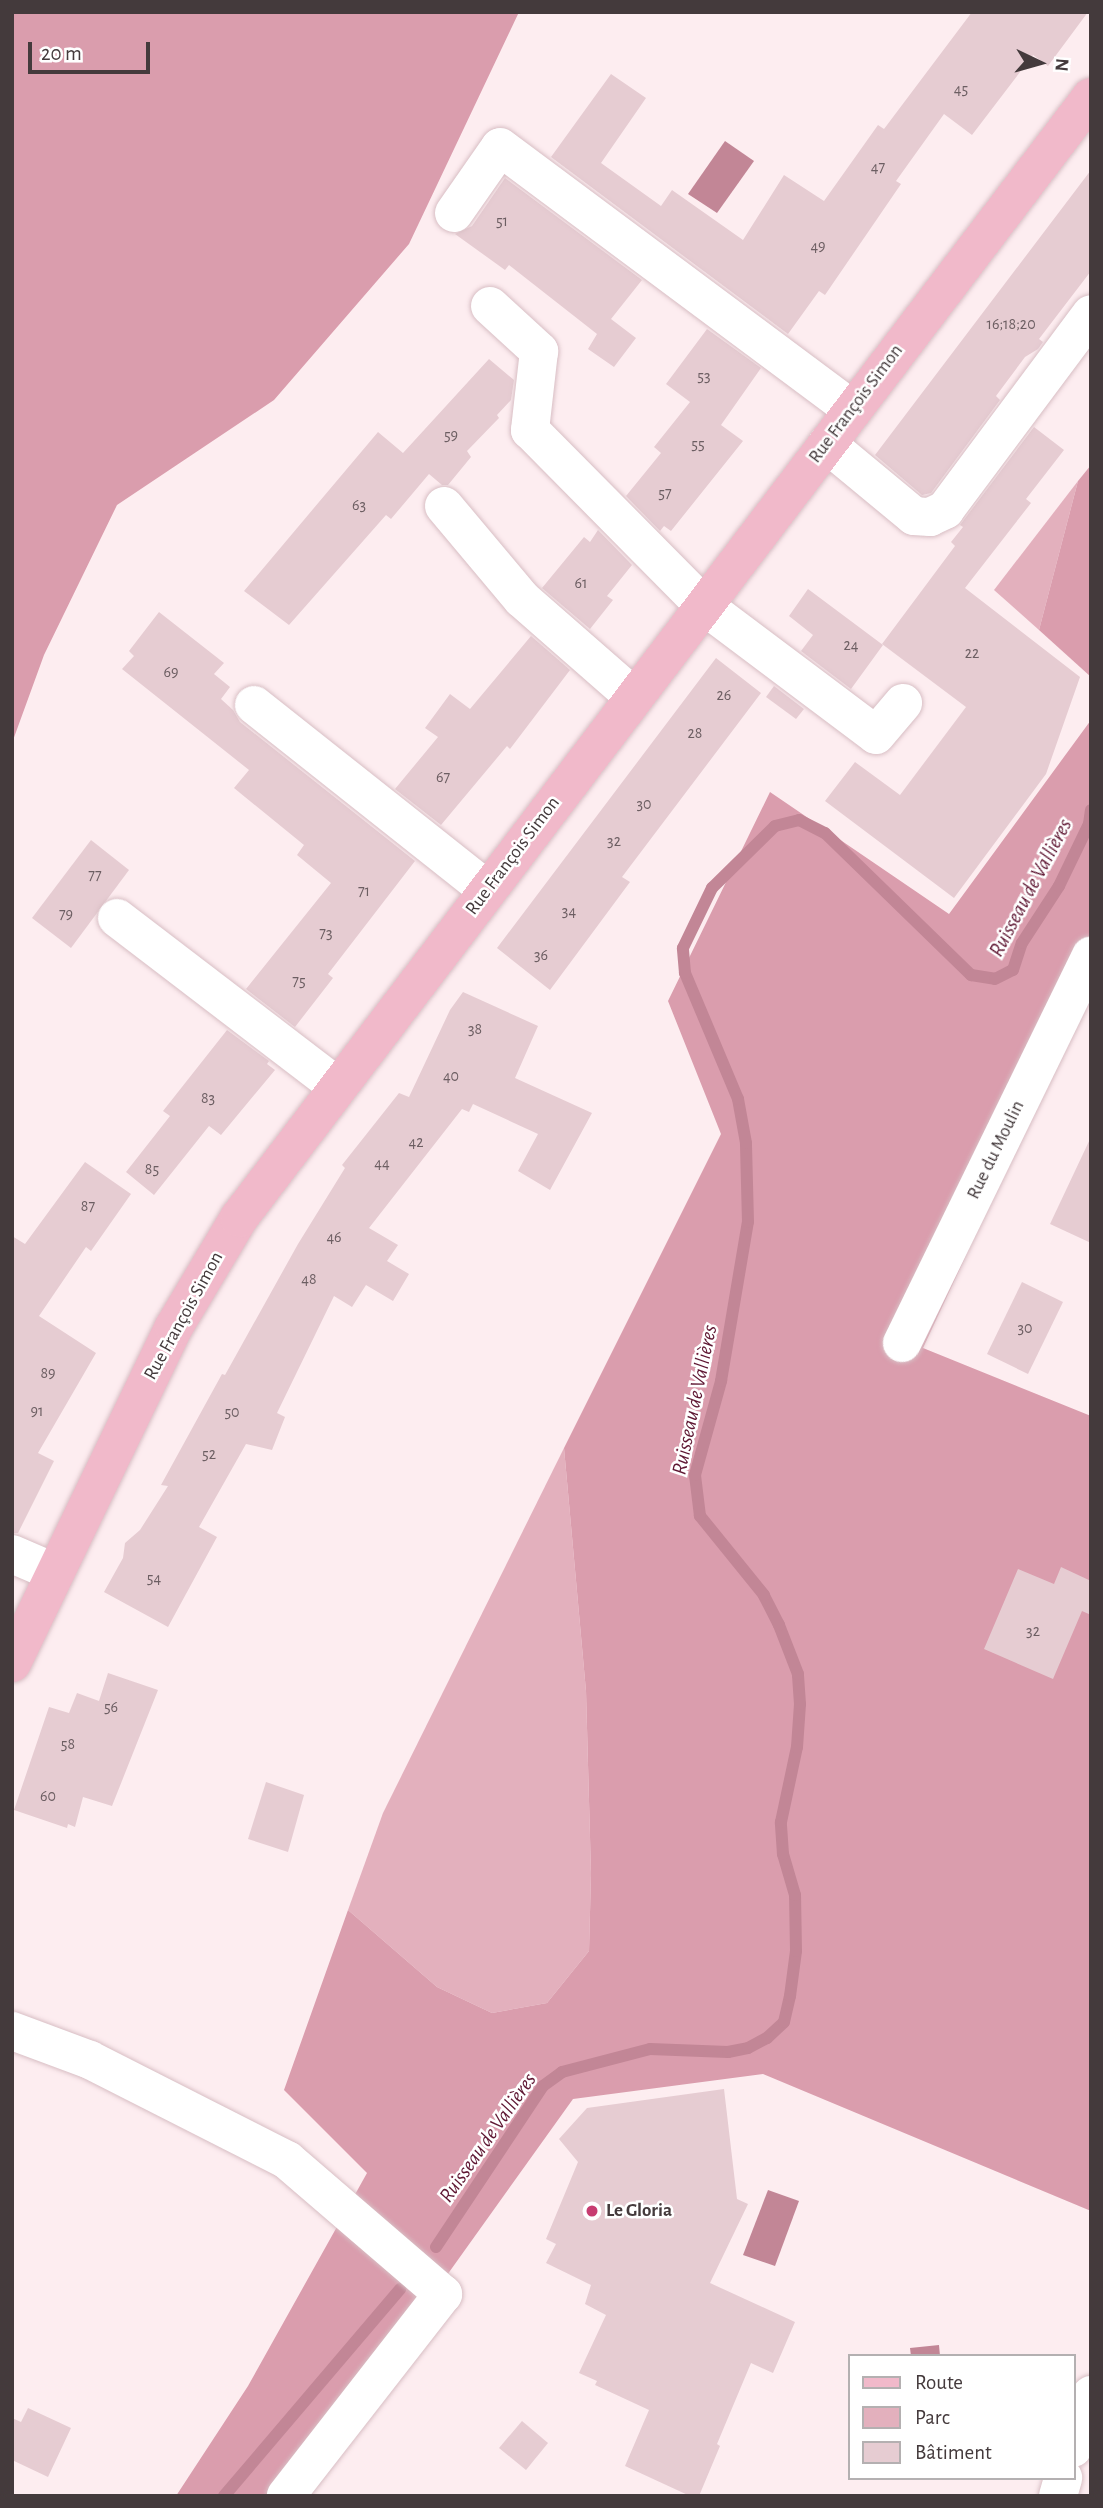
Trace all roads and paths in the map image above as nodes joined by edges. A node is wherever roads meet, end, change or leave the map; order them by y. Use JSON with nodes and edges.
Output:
{"nodes":[{"id":1,"x":1089,"y":103,"type":"edge"},
{"id":2,"x":454,"y":213,"type":"dead end"},
{"id":3,"x":490,"y":306,"type":"dead end"},
{"id":4,"x":1091,"y":314,"type":"edge"},
{"id":5,"x":852,"y":409,"type":"junction"},
{"id":6,"x":827,"y":444,"type":"junction"},
{"id":7,"x":444,"y":506,"type":"dead end"},
{"id":8,"x":703,"y":605,"type":"junction"},
{"id":9,"x":634,"y":697,"type":"junction"},
{"id":10,"x":903,"y":703,"type":"dead end"},
{"id":11,"x":254,"y":705,"type":"dead end"},
{"id":12,"x":487,"y":890,"type":"junction"},
{"id":13,"x":117,"y":918,"type":"dead end"},
{"id":14,"x":1091,"y":956,"type":"edge"},
{"id":15,"x":338,"y":1087,"type":"junction"},
{"id":16,"x":902,"y":1343,"type":"dead end"},
{"id":17,"x":12,"y":1554,"type":"edge"},
{"id":18,"x":54,"y":1572,"type":"junction"},
{"id":19,"x":12,"y":1663,"type":"edge"},
{"id":20,"x":12,"y":2031,"type":"edge"},
{"id":21,"x":1091,"y":2395,"type":"edge"},
{"id":22,"x":1075,"y":2442,"type":"edge"},
{"id":23,"x":286,"y":2496,"type":"edge"}],
"edges":[{"from":1,"to":5,"type":"main road","name":"Rue François Simon"},
{"from":2,"to":5,"type":"street"},
{"from":3,"to":8,"type":"street"},
{"from":4,"to":6,"type":"street"},
{"from":5,"to":6,"type":"main road","name":"Rue François Simon"},
{"from":6,"to":8,"type":"main road","name":"Rue François Simon"},
{"from":7,"to":9,"type":"street"},
{"from":8,"to":9,"type":"main road","name":"Rue François Simon"},
{"from":8,"to":10,"type":"street"},
{"from":9,"to":12,"type":"main road","name":"Rue François Simon"},
{"from":11,"to":12,"type":"street"},
{"from":12,"to":15,"type":"main road","name":"Rue François Simon"},
{"from":13,"to":15,"type":"street"},
{"from":14,"to":16,"type":"street","name":"Rue du Moulin"},
{"from":15,"to":18,"type":"main road","name":"Rue François Simon"},
{"from":17,"to":18,"type":"street"},
{"from":18,"to":19,"type":"main road","name":"Rue François Simon"},
{"from":20,"to":23,"type":"street"},
{"from":21,"to":22,"type":"street"}]}
